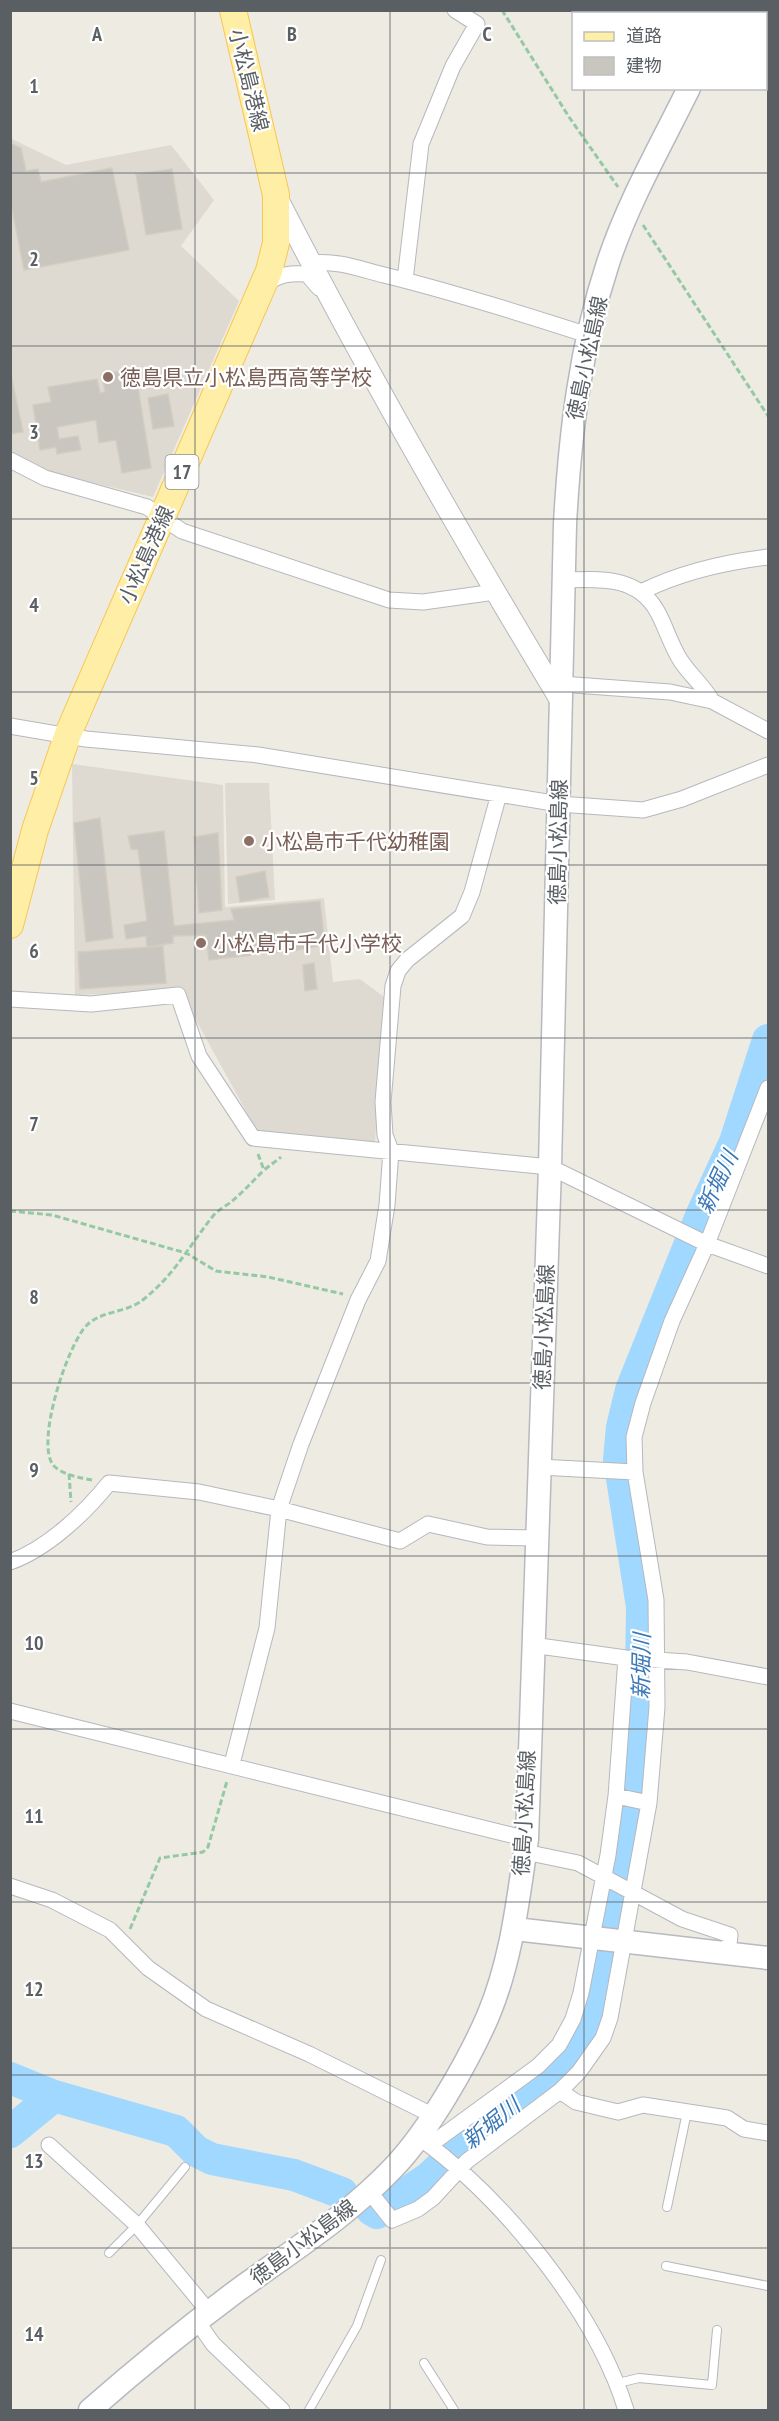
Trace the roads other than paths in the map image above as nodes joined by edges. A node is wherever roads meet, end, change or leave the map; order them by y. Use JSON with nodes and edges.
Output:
{"nodes":[{"id":1,"x":233,"y":10,"type":"edge"},
{"id":2,"x":455,"y":10,"type":"edge"},
{"id":3,"x":688,"y":90,"type":"edge"},
{"id":4,"x":276,"y":195,"type":"junction"},
{"id":5,"x":312,"y":263,"type":"junction"},
{"id":6,"x":405,"y":280,"type":"junction"},
{"id":7,"x":262,"y":287,"type":"junction"},
{"id":8,"x":328,"y":299,"type":"junction"},
{"id":9,"x":588,"y":335,"type":"junction"},
{"id":10,"x":10,"y":460,"type":"edge"},
{"id":11,"x":162,"y":518,"type":"junction"},
{"id":12,"x":768,"y":557,"type":"edge"},
{"id":13,"x":564,"y":580,"type":"junction"},
{"id":14,"x":643,"y":591,"type":"junction"},
{"id":15,"x":495,"y":592,"type":"junction"},
{"id":16,"x":561,"y":692,"type":"junction"},
{"id":17,"x":712,"y":701,"type":"junction"},
{"id":18,"x":10,"y":726,"type":"edge"},
{"id":19,"x":768,"y":731,"type":"edge"},
{"id":20,"x":68,"y":734,"type":"junction"},
{"id":21,"x":768,"y":765,"type":"edge"},
{"id":22,"x":499,"y":794,"type":"junction"},
{"id":23,"x":559,"y":804,"type":"junction"},
{"id":24,"x":10,"y":925,"type":"edge"},
{"id":25,"x":10,"y":999,"type":"edge"},
{"id":26,"x":768,"y":1088,"type":"edge"},
{"id":27,"x":391,"y":1151,"type":"junction"},
{"id":28,"x":550,"y":1167,"type":"junction"},
{"id":29,"x":705,"y":1242,"type":"junction"},
{"id":30,"x":768,"y":1266,"type":"edge"},
{"id":31,"x":539,"y":1467,"type":"junction"},
{"id":32,"x":632,"y":1472,"type":"junction"},
{"id":33,"x":279,"y":1509,"type":"junction"},
{"id":34,"x":537,"y":1538,"type":"junction"},
{"id":35,"x":10,"y":1562,"type":"edge"},
{"id":36,"x":532,"y":1645,"type":"junction"},
{"id":37,"x":629,"y":1659,"type":"junction"},
{"id":38,"x":655,"y":1660,"type":"junction"},
{"id":39,"x":768,"y":1677,"type":"edge"},
{"id":40,"x":10,"y":1711,"type":"edge"},
{"id":41,"x":232,"y":1764,"type":"junction"},
{"id":42,"x":620,"y":1797,"type":"junction"},
{"id":43,"x":646,"y":1802,"type":"junction"},
{"id":44,"x":526,"y":1845,"type":"junction"},
{"id":45,"x":606,"y":1878,"type":"junction"},
{"id":46,"x":10,"y":1886,"type":"edge"},
{"id":47,"x":629,"y":1889,"type":"junction"},
{"id":48,"x":515,"y":1929,"type":"junction"},
{"id":49,"x":593,"y":1936,"type":"junction"},
{"id":50,"x":623,"y":1940,"type":"junction"},
{"id":51,"x":728,"y":1953,"type":"junction"},
{"id":52,"x":768,"y":1958,"type":"edge"},
{"id":53,"x":560,"y":2091,"type":"junction"},
{"id":54,"x":687,"y":2112,"type":"junction"},
{"id":55,"x":432,"y":2115,"type":"junction"},
{"id":56,"x":768,"y":2133,"type":"edge"},
{"id":57,"x":428,"y":2144,"type":"junction"},
{"id":58,"x":49,"y":2145,"type":"dead end"},
{"id":59,"x":185,"y":2167,"type":"dead end"},
{"id":60,"x":455,"y":2167,"type":"junction"},
{"id":61,"x":379,"y":2203,"type":"junction"},
{"id":62,"x":667,"y":2207,"type":"dead end"},
{"id":63,"x":137,"y":2225,"type":"junction"},
{"id":64,"x":109,"y":2253,"type":"dead end"},
{"id":65,"x":381,"y":2260,"type":"dead end"},
{"id":66,"x":666,"y":2266,"type":"dead end"},
{"id":67,"x":768,"y":2286,"type":"edge"},
{"id":68,"x":203,"y":2316,"type":"junction"},
{"id":69,"x":717,"y":2330,"type":"dead end"},
{"id":70,"x":424,"y":2363,"type":"dead end"},
{"id":71,"x":618,"y":2382,"type":"junction"},
{"id":72,"x":90,"y":2410,"type":"edge"},
{"id":73,"x":282,"y":2410,"type":"edge"},
{"id":74,"x":309,"y":2410,"type":"edge"},
{"id":75,"x":454,"y":2410,"type":"edge"},
{"id":76,"x":626,"y":2410,"type":"edge"}],
"edges":[{"from":1,"to":4,"type":"main road","name":"小松島港線","number":"17"},
{"from":2,"to":6,"type":"street"},
{"from":3,"to":9,"type":"main road","name":"徳島小松島線"},
{"from":4,"to":5,"type":"street"},
{"from":4,"to":7,"type":"main road","name":"小松島港線","number":"17"},
{"from":5,"to":6,"type":"street"},
{"from":5,"to":8,"type":"street"},
{"from":6,"to":9,"type":"street"},
{"from":7,"to":8,"type":"street"},
{"from":7,"to":11,"type":"main road","name":"小松島港線","number":"17"},
{"from":8,"to":15,"type":"street"},
{"from":9,"to":13,"type":"main road","name":"徳島小松島線"},
{"from":10,"to":11,"type":"street"},
{"from":11,"to":15,"type":"street"},
{"from":11,"to":20,"type":"main road","name":"小松島港線","number":"17"},
{"from":12,"to":14,"type":"street"},
{"from":13,"to":14,"type":"street"},
{"from":13,"to":16,"type":"main road","name":"徳島小松島線"},
{"from":14,"to":17,"type":"street"},
{"from":15,"to":16,"type":"street"},
{"from":16,"to":17,"type":"street"},
{"from":16,"to":23,"type":"main road","name":"徳島小松島線"},
{"from":17,"to":19,"type":"street"},
{"from":18,"to":20,"type":"street"},
{"from":20,"to":22,"type":"street"},
{"from":20,"to":24,"type":"main road","name":"小松島港線","number":"17"},
{"from":21,"to":23,"type":"street"},
{"from":22,"to":23,"type":"street"},
{"from":22,"to":27,"type":"street"},
{"from":23,"to":28,"type":"main road","name":"徳島小松島線"},
{"from":25,"to":27,"type":"street"},
{"from":26,"to":29,"type":"street"},
{"from":27,"to":28,"type":"street"},
{"from":27,"to":33,"type":"street"},
{"from":28,"to":29,"type":"street"},
{"from":28,"to":31,"type":"main road","name":"徳島小松島線"},
{"from":29,"to":30,"type":"street"},
{"from":29,"to":32,"type":"street"},
{"from":31,"to":32,"type":"street"},
{"from":31,"to":34,"type":"main road","name":"徳島小松島線"},
{"from":32,"to":38,"type":"street"},
{"from":33,"to":34,"type":"street"},
{"from":33,"to":35,"type":"street"},
{"from":33,"to":41,"type":"street"},
{"from":34,"to":36,"type":"main road","name":"徳島小松島線"},
{"from":36,"to":37,"type":"street"},
{"from":36,"to":44,"type":"main road","name":"徳島小松島線"},
{"from":37,"to":38,"type":"street"},
{"from":37,"to":42,"type":"street"},
{"from":38,"to":39,"type":"street"},
{"from":38,"to":43,"type":"street"},
{"from":40,"to":41,"type":"street"},
{"from":41,"to":44,"type":"street"},
{"from":42,"to":43,"type":"street"},
{"from":42,"to":45,"type":"street"},
{"from":43,"to":47,"type":"street"},
{"from":44,"to":45,"type":"street"},
{"from":44,"to":48,"type":"main road","name":"徳島小松島線"},
{"from":45,"to":47,"type":"street"},
{"from":45,"to":49,"type":"street"},
{"from":46,"to":55,"type":"street"},
{"from":47,"to":50,"type":"street"},
{"from":47,"to":51,"type":"street"},
{"from":48,"to":49,"type":"main road"},
{"from":48,"to":55,"type":"main road","name":"徳島小松島線"},
{"from":49,"to":50,"type":"main road"},
{"from":49,"to":57,"type":"street"},
{"from":50,"to":51,"type":"main road"},
{"from":50,"to":53,"type":"street"},
{"from":51,"to":52,"type":"main road"},
{"from":53,"to":54,"type":"street"},
{"from":53,"to":60,"type":"street"},
{"from":54,"to":56,"type":"street"},
{"from":54,"to":62,"type":"lane"},
{"from":55,"to":57,"type":"main road","name":"徳島小松島線"},
{"from":57,"to":60,"type":"street"},
{"from":57,"to":61,"type":"main road","name":"徳島小松島線"},
{"from":58,"to":63,"type":"street"},
{"from":59,"to":63,"type":"lane"},
{"from":60,"to":61,"type":"street"},
{"from":60,"to":71,"type":"street"},
{"from":61,"to":68,"type":"main road","name":"徳島小松島線"},
{"from":63,"to":64,"type":"lane"},
{"from":63,"to":68,"type":"street"},
{"from":65,"to":74,"type":"lane"},
{"from":66,"to":67,"type":"lane"},
{"from":68,"to":72,"type":"main road","name":"徳島小松島線"},
{"from":68,"to":73,"type":"street"},
{"from":69,"to":71,"type":"lane"},
{"from":70,"to":75,"type":"lane"},
{"from":71,"to":76,"type":"street"}]}
